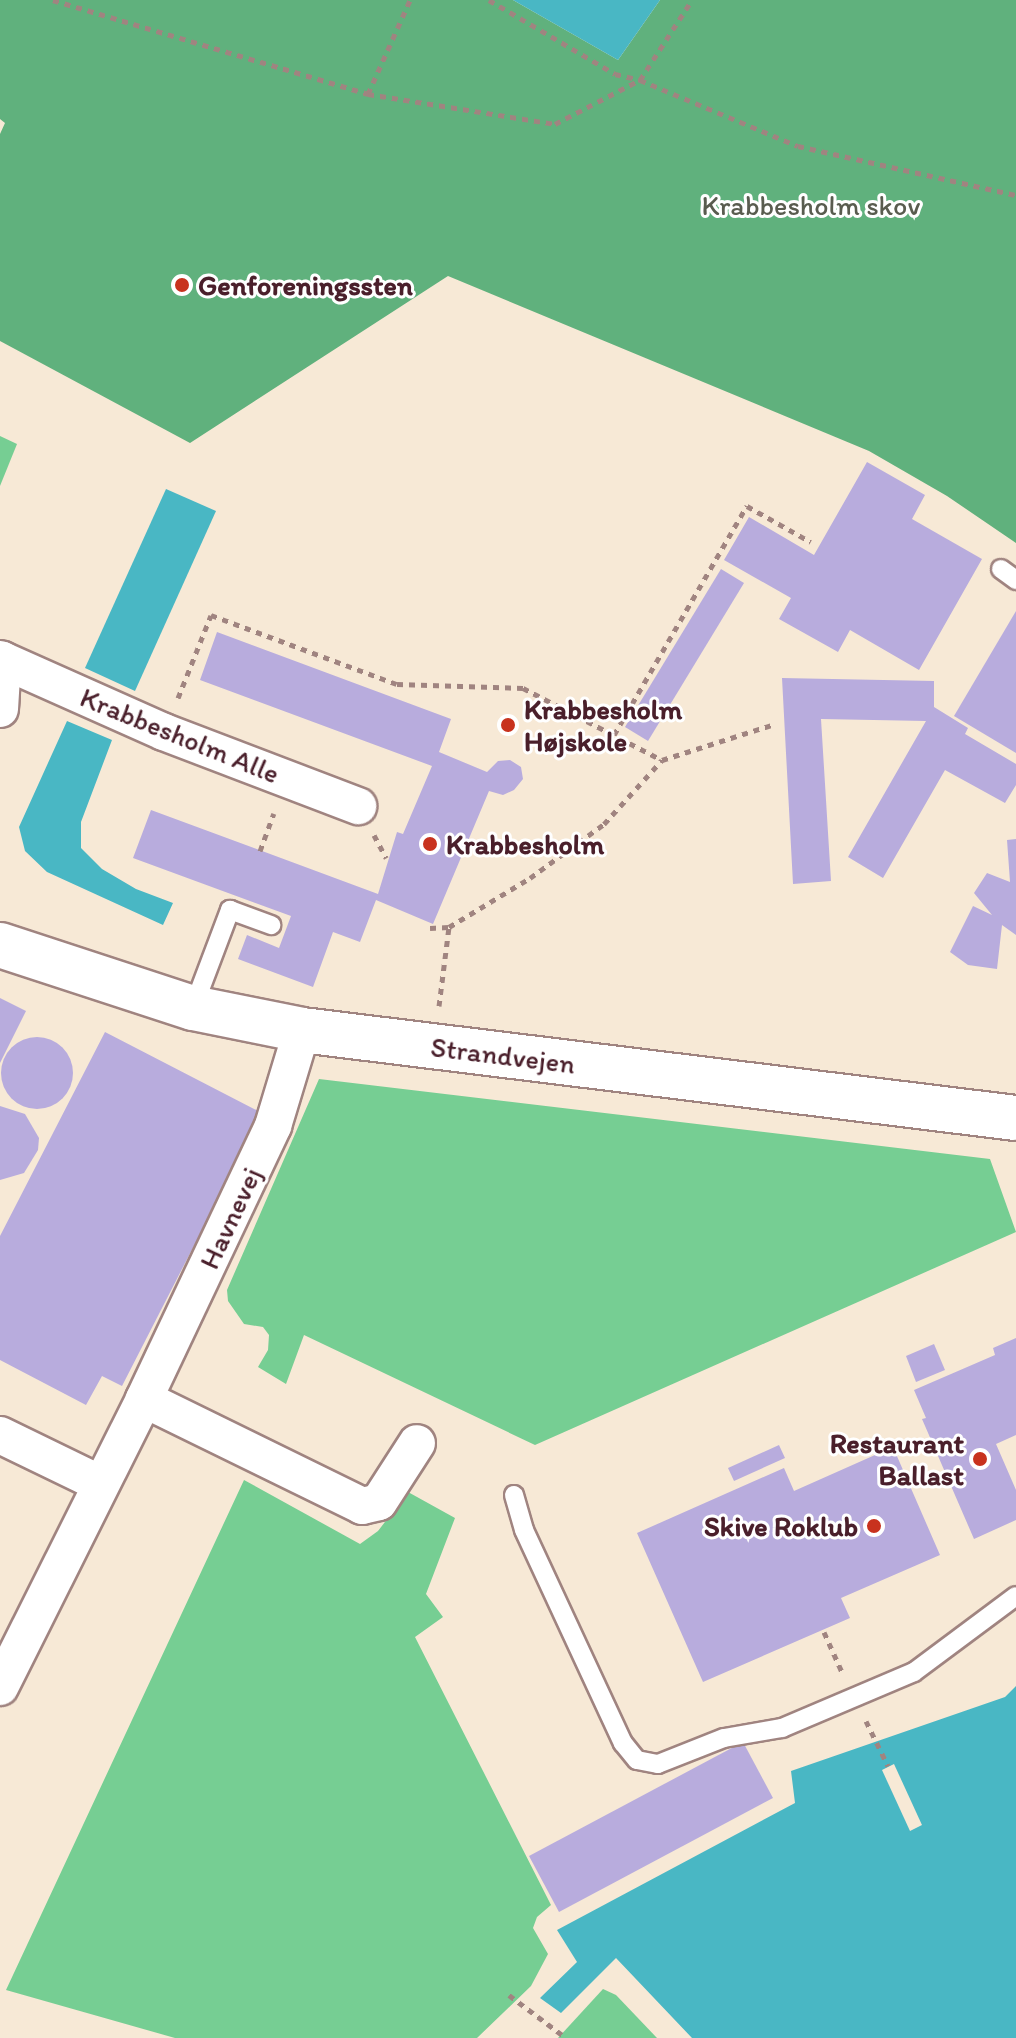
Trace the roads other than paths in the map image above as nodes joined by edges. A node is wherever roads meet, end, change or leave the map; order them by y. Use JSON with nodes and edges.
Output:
{"nodes":[{"id":1,"x":2,"y":660,"type":"edge"},
{"id":2,"x":0,"y":709,"type":"edge"},
{"id":3,"x":358,"y":806,"type":"dead end"},
{"id":4,"x":271,"y":925,"type":"dead end"},
{"id":5,"x":0,"y":945,"type":"edge"},
{"id":6,"x":193,"y":1008,"type":"junction"},
{"id":7,"x":302,"y":1030,"type":"junction"},
{"id":8,"x":1016,"y":1118,"type":"edge"},
{"id":9,"x":144,"y":1399,"type":"junction"},
{"id":10,"x":0,"y":1435,"type":"edge"},
{"id":11,"x":417,"y":1443,"type":"dead end"},
{"id":12,"x":101,"y":1484,"type":"junction"},
{"id":13,"x":514,"y":1495,"type":"dead end"},
{"id":14,"x":1016,"y":1596,"type":"edge"},
{"id":15,"x":0,"y":1687,"type":"edge"}],
"edges":[{"from":1,"to":2,"type":"street","name":"Krabbesholm Alle"},
{"from":1,"to":3,"type":"street","name":"Krabbesholm Alle"},
{"from":4,"to":6,"type":"lane"},
{"from":5,"to":6,"type":"street","name":"Strandvejen"},
{"from":6,"to":7,"type":"street","name":"Strandvejen"},
{"from":7,"to":8,"type":"street","name":"Strandvejen"},
{"from":7,"to":9,"type":"street","name":"Havnevej"},
{"from":9,"to":11,"type":"street"},
{"from":9,"to":12,"type":"street","name":"Havnevej"},
{"from":10,"to":12,"type":"street"},
{"from":12,"to":15,"type":"street","name":"Havnevej"},
{"from":13,"to":14,"type":"lane"}]}
